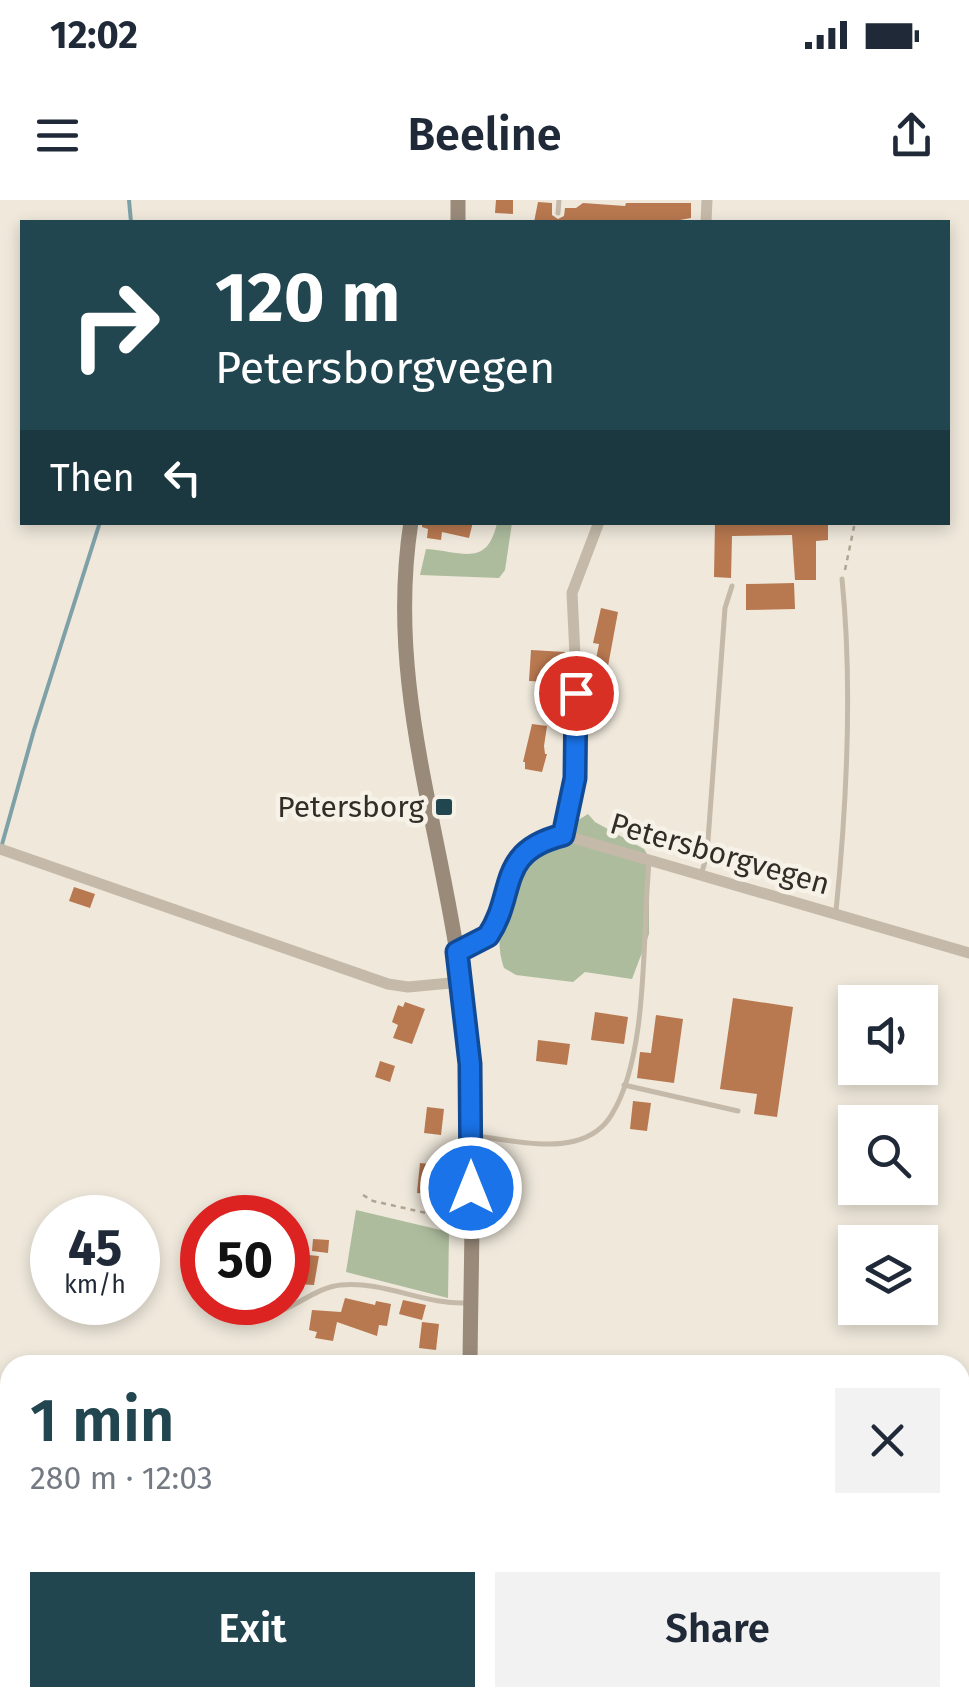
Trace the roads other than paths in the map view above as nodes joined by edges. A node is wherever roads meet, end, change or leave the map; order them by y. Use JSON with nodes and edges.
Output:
{"nodes":[{"id":1,"x":559,"y":200,"type":"edge"},
{"id":2,"x":558,"y":214,"type":"dead end"},
{"id":3,"x":411,"y":525,"type":"edge"},
{"id":4,"x":598,"y":525,"type":"edge"},
{"id":5,"x":842,"y":579,"type":"road end"},
{"id":6,"x":732,"y":586,"type":"dead end"},
{"id":7,"x":563,"y":835,"type":"junction"},
{"id":8,"x":4,"y":851,"type":"edge"},
{"id":9,"x":650,"y":860,"type":"junction"},
{"id":10,"x":701,"y":875,"type":"junction"},
{"id":11,"x":835,"y":914,"type":"junction"},
{"id":12,"x":457,"y":952,"type":"junction"},
{"id":13,"x":969,"y":952,"type":"edge"},
{"id":14,"x":461,"y":982,"type":"junction"},
{"id":15,"x":624,"y":1085,"type":"junction"},
{"id":16,"x":738,"y":1111,"type":"dead end"},
{"id":17,"x":471,"y":1136,"type":"junction"},
{"id":18,"x":310,"y":1297,"type":"edge"},
{"id":19,"x":470,"y":1303,"type":"junction"},
{"id":20,"x":470,"y":1355,"type":"edge"}],
"edges":[{"from":1,"to":2,"type":"lane"},
{"from":3,"to":12,"type":"main road"},
{"from":4,"to":7,"type":"street"},
{"from":5,"to":11,"type":"lane"},
{"from":6,"to":10,"type":"lane"},
{"from":7,"to":9,"type":"street","name":"Petersborgvegen"},
{"from":7,"to":12,"type":"street","name":"Petersborgvegen"},
{"from":8,"to":14,"type":"street"},
{"from":9,"to":10,"type":"street","name":"Petersborgvegen"},
{"from":9,"to":15,"type":"lane"},
{"from":10,"to":11,"type":"street","name":"Petersborgvegen"},
{"from":11,"to":13,"type":"street","name":"Petersborgvegen"},
{"from":12,"to":14,"type":"main road"},
{"from":14,"to":17,"type":"main road"},
{"from":15,"to":16,"type":"lane"},
{"from":15,"to":17,"type":"lane"},
{"from":17,"to":19,"type":"main road"},
{"from":18,"to":19,"type":"lane"},
{"from":19,"to":20,"type":"main road"}]}
